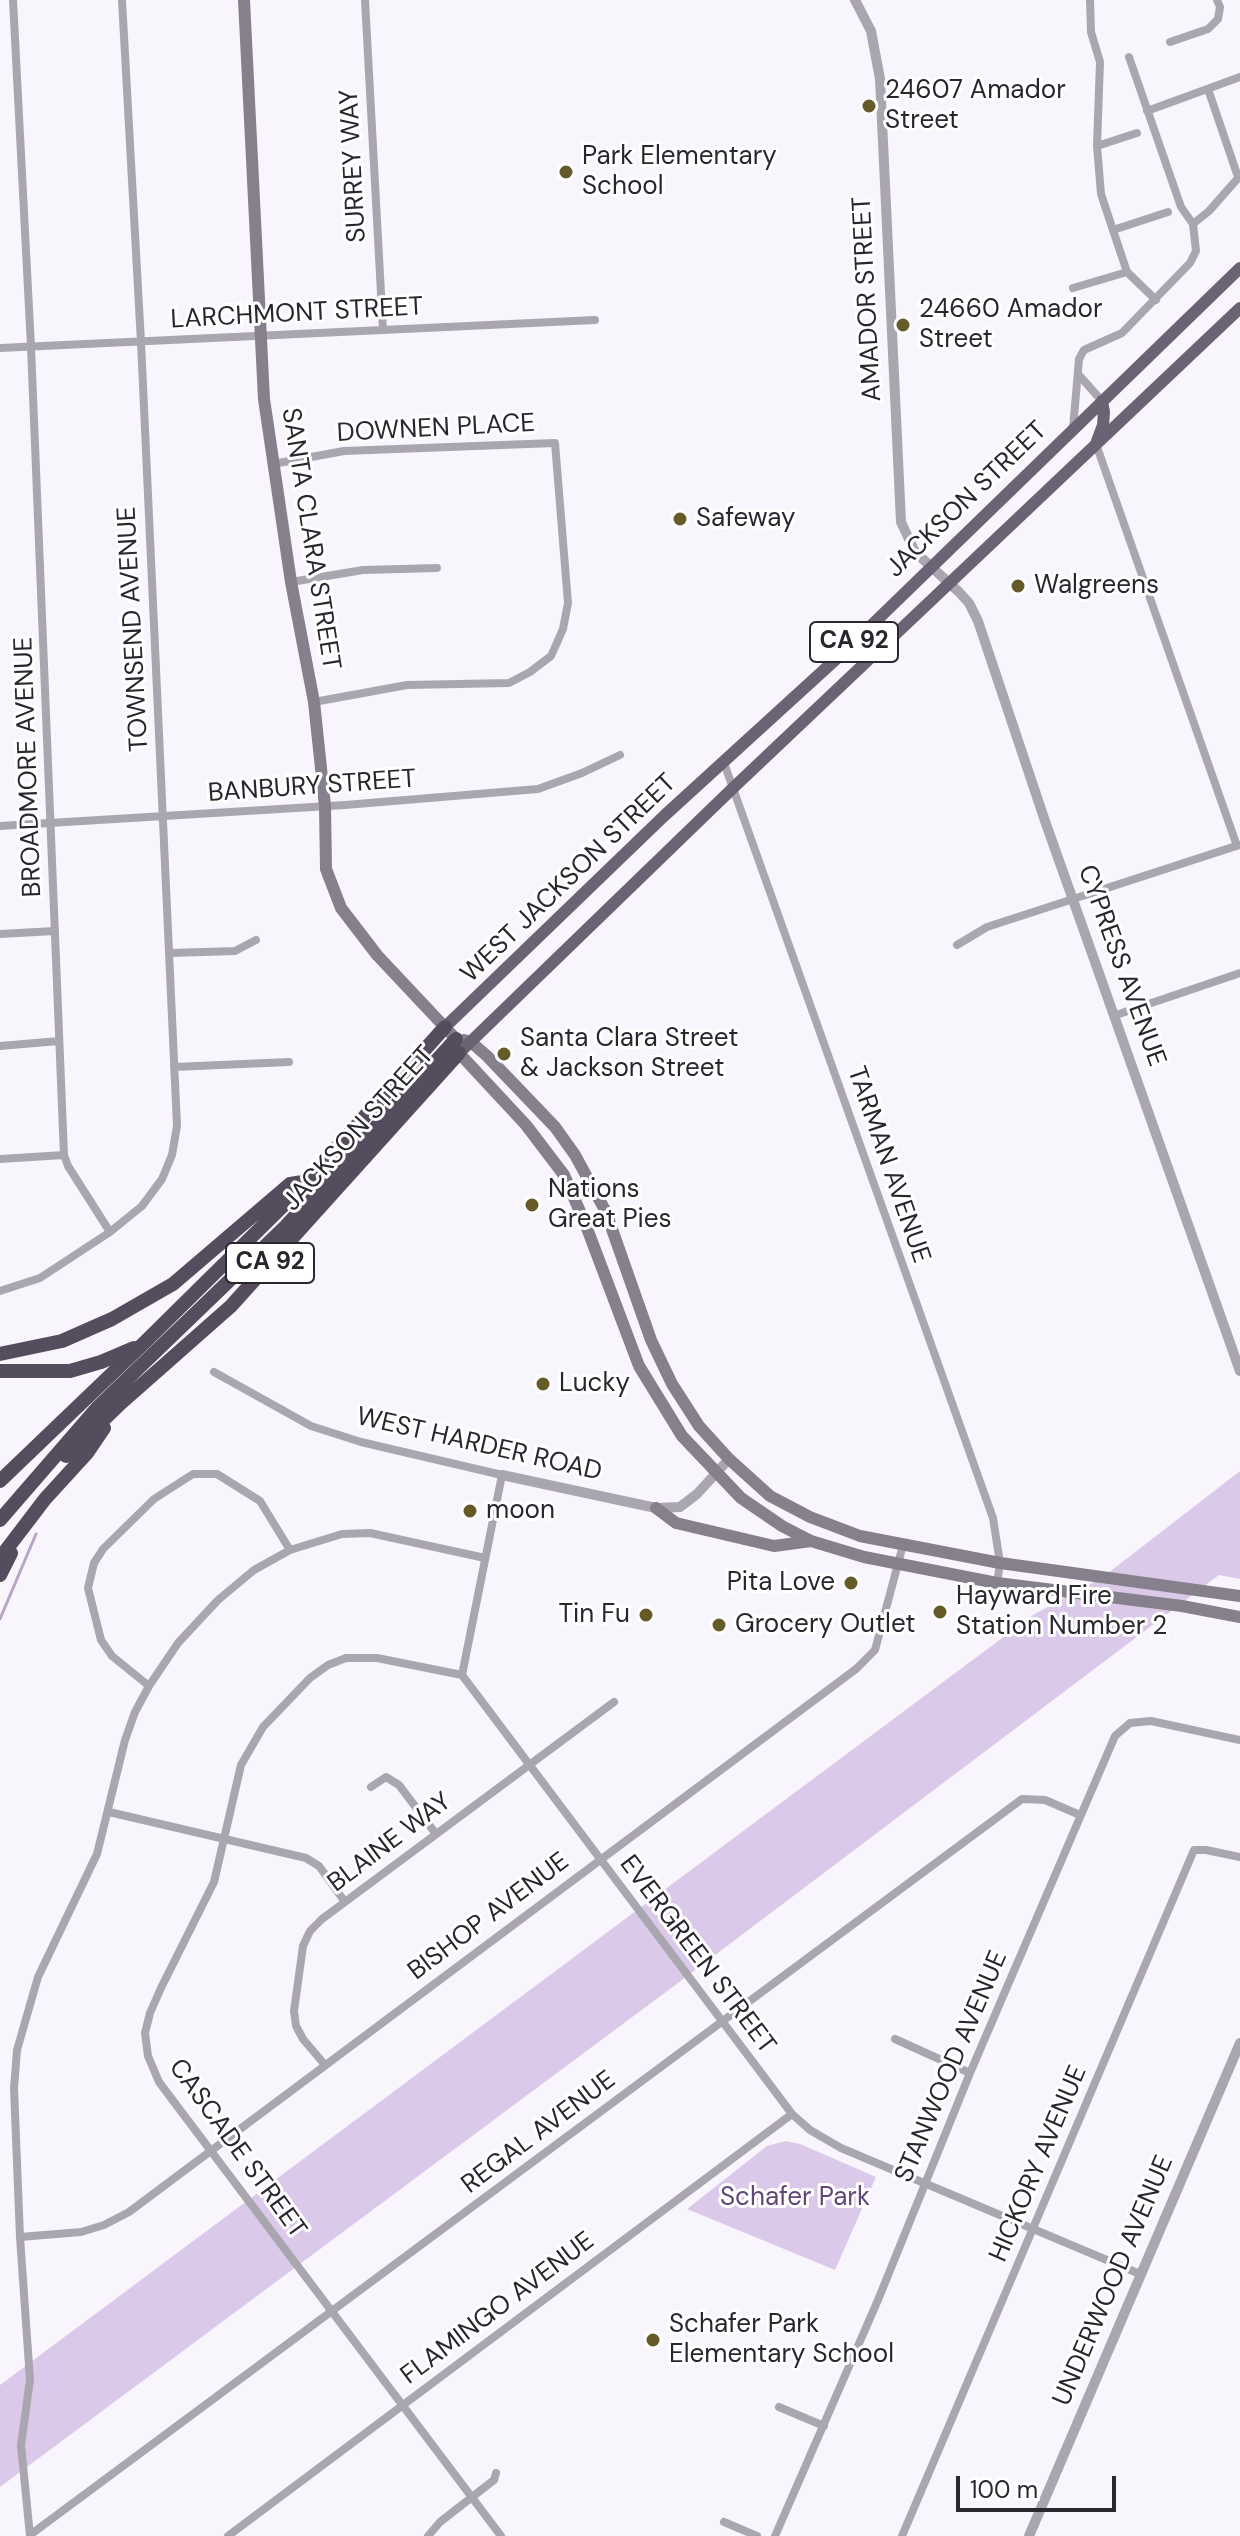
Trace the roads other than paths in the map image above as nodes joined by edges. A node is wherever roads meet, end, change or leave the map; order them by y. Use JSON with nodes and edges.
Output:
{"nodes":[{"id":1,"x":13,"y":0,"type":"edge"},
{"id":2,"x":122,"y":0,"type":"edge"},
{"id":3,"x":244,"y":0,"type":"edge"},
{"id":4,"x":365,"y":0,"type":"edge"},
{"id":5,"x":855,"y":0,"type":"edge"},
{"id":6,"x":1090,"y":0,"type":"edge"},
{"id":7,"x":1217,"y":0,"type":"edge"},
{"id":8,"x":1170,"y":42,"type":"dead end"},
{"id":9,"x":1129,"y":57,"type":"dead end"},
{"id":10,"x":1240,"y":77,"type":"edge"},
{"id":11,"x":1208,"y":89,"type":"junction"},
{"id":12,"x":1147,"y":111,"type":"junction"},
{"id":13,"x":1137,"y":133,"type":"dead end"},
{"id":14,"x":1097,"y":146,"type":"junction"},
{"id":15,"x":1239,"y":176,"type":"edge"},
{"id":16,"x":1168,"y":212,"type":"dead end"},
{"id":17,"x":1193,"y":224,"type":"junction"},
{"id":18,"x":1113,"y":230,"type":"junction"},
{"id":19,"x":1240,"y":268,"type":"edge"},
{"id":20,"x":1127,"y":272,"type":"junction"},
{"id":21,"x":1073,"y":288,"type":"dead end"},
{"id":22,"x":1156,"y":300,"type":"junction"},
{"id":23,"x":1240,"y":308,"type":"edge"},
{"id":24,"x":595,"y":320,"type":"dead end"},
{"id":25,"x":383,"y":330,"type":"junction"},
{"id":26,"x":261,"y":337,"type":"junction"},
{"id":27,"x":141,"y":342,"type":"junction"},
{"id":28,"x":31,"y":347,"type":"junction"},
{"id":29,"x":0,"y":348,"type":"edge"},
{"id":30,"x":1078,"y":373,"type":"junction"},
{"id":31,"x":1102,"y":401,"type":"junction"},
{"id":32,"x":1073,"y":430,"type":"junction"},
{"id":33,"x":1096,"y":444,"type":"junction"},
{"id":34,"x":273,"y":464,"type":"junction"},
{"id":35,"x":933,"y":566,"type":"junction"},
{"id":36,"x":437,"y":568,"type":"dead end"},
{"id":37,"x":291,"y":582,"type":"junction"},
{"id":38,"x":950,"y":582,"type":"junction"},
{"id":39,"x":314,"y":702,"type":"junction"},
{"id":40,"x":620,"y":755,"type":"dead end"},
{"id":41,"x":724,"y":763,"type":"junction"},
{"id":42,"x":733,"y":788,"type":"junction"},
{"id":43,"x":325,"y":806,"type":"junction"},
{"id":44,"x":163,"y":817,"type":"junction"},
{"id":45,"x":52,"y":824,"type":"junction"},
{"id":46,"x":0,"y":826,"type":"edge"},
{"id":47,"x":1238,"y":845,"type":"edge"},
{"id":48,"x":1073,"y":898,"type":"junction"},
{"id":49,"x":55,"y":931,"type":"junction"},
{"id":50,"x":0,"y":934,"type":"edge"},
{"id":51,"x":256,"y":940,"type":"dead end"},
{"id":52,"x":957,"y":945,"type":"dead end"},
{"id":53,"x":170,"y":953,"type":"junction"},
{"id":54,"x":1240,"y":973,"type":"edge"},
{"id":55,"x":1116,"y":1015,"type":"junction"},
{"id":56,"x":445,"y":1027,"type":"junction"},
{"id":57,"x":59,"y":1041,"type":"junction"},
{"id":58,"x":462,"y":1045,"type":"junction"},
{"id":59,"x":0,"y":1046,"type":"edge"},
{"id":60,"x":289,"y":1062,"type":"dead end"},
{"id":61,"x":174,"y":1067,"type":"junction"},
{"id":62,"x":64,"y":1155,"type":"junction"},
{"id":63,"x":0,"y":1159,"type":"edge"},
{"id":64,"x":303,"y":1182,"type":"junction"},
{"id":65,"x":110,"y":1232,"type":"junction"},
{"id":66,"x":0,"y":1291,"type":"edge"},
{"id":67,"x":145,"y":1342,"type":"junction"},
{"id":68,"x":0,"y":1354,"type":"edge"},
{"id":69,"x":0,"y":1371,"type":"edge"},
{"id":70,"x":1240,"y":1371,"type":"edge"},
{"id":71,"x":214,"y":1372,"type":"dead end"},
{"id":72,"x":121,"y":1403,"type":"junction"},
{"id":73,"x":729,"y":1459,"type":"junction"},
{"id":74,"x":715,"y":1473,"type":"junction"},
{"id":75,"x":502,"y":1475,"type":"junction"},
{"id":76,"x":0,"y":1481,"type":"edge"},
{"id":77,"x":656,"y":1508,"type":"junction"},
{"id":78,"x":0,"y":1520,"type":"edge"},
{"id":79,"x":25,"y":1523,"type":"junction"},
{"id":80,"x":811,"y":1541,"type":"junction"},
{"id":81,"x":903,"y":1545,"type":"junction"},
{"id":82,"x":290,"y":1550,"type":"junction"},
{"id":83,"x":943,"y":1552,"type":"junction"},
{"id":84,"x":0,"y":1558,"type":"edge"},
{"id":85,"x":485,"y":1558,"type":"junction"},
{"id":86,"x":897,"y":1563,"type":"junction"},
{"id":87,"x":1000,"y":1563,"type":"junction"},
{"id":88,"x":939,"y":1571,"type":"junction"},
{"id":89,"x":0,"y":1575,"type":"edge"},
{"id":90,"x":997,"y":1583,"type":"junction"},
{"id":91,"x":1240,"y":1596,"type":"edge"},
{"id":92,"x":1240,"y":1617,"type":"edge"},
{"id":93,"x":462,"y":1675,"type":"junction"},
{"id":94,"x":149,"y":1686,"type":"junction"},
{"id":95,"x":614,"y":1702,"type":"dead end"},
{"id":96,"x":1240,"y":1740,"type":"edge"},
{"id":97,"x":529,"y":1764,"type":"junction"},
{"id":98,"x":371,"y":1787,"type":"dead end"},
{"id":99,"x":109,"y":1812,"type":"junction"},
{"id":100,"x":1080,"y":1815,"type":"junction"},
{"id":101,"x":436,"y":1834,"type":"junction"},
{"id":102,"x":224,"y":1839,"type":"junction"},
{"id":103,"x":1240,"y":1857,"type":"edge"},
{"id":104,"x":599,"y":1859,"type":"junction"},
{"id":105,"x":345,"y":1902,"type":"junction"},
{"id":106,"x":722,"y":2022,"type":"junction"},
{"id":107,"x":895,"y":2039,"type":"dead end"},
{"id":108,"x":1240,"y":2043,"type":"edge"},
{"id":109,"x":325,"y":2065,"type":"junction"},
{"id":110,"x":970,"y":2073,"type":"junction"},
{"id":111,"x":792,"y":2114,"type":"junction"},
{"id":112,"x":212,"y":2151,"type":"junction"},
{"id":113,"x":925,"y":2183,"type":"junction"},
{"id":114,"x":1033,"y":2229,"type":"junction"},
{"id":115,"x":20,"y":2237,"type":"junction"},
{"id":116,"x":1140,"y":2274,"type":"junction"},
{"id":117,"x":332,"y":2313,"type":"junction"},
{"id":118,"x":401,"y":2406,"type":"junction"},
{"id":119,"x":779,"y":2407,"type":"dead end"},
{"id":120,"x":824,"y":2426,"type":"junction"},
{"id":121,"x":496,"y":2473,"type":"dead end"},
{"id":122,"x":471,"y":2499,"type":"junction"},
{"id":123,"x":724,"y":2522,"type":"dead end"},
{"id":124,"x":30,"y":2535,"type":"edge"},
{"id":125,"x":228,"y":2536,"type":"edge"},
{"id":126,"x":428,"y":2536,"type":"edge"},
{"id":127,"x":501,"y":2536,"type":"edge"},
{"id":128,"x":757,"y":2536,"type":"edge"},
{"id":129,"x":775,"y":2536,"type":"edge"},
{"id":130,"x":902,"y":2536,"type":"edge"},
{"id":131,"x":1029,"y":2536,"type":"edge"}],
"edges":[{"from":1,"to":28,"type":"street","name":"BROADMORE AVENUE"},
{"from":2,"to":27,"type":"street","name":"TOWNSEND AVENUE"},
{"from":3,"to":26,"type":"main road","name":"SANTA CLARA STREET"},
{"from":4,"to":25,"type":"street","name":"SURREY WAY"},
{"from":5,"to":35,"type":"street","name":"AMADOR STREET"},
{"from":6,"to":14,"type":"street"},
{"from":7,"to":8,"type":"street"},
{"from":9,"to":12,"type":"street"},
{"from":10,"to":11,"type":"street"},
{"from":11,"to":12,"type":"street"},
{"from":11,"to":15,"type":"street"},
{"from":12,"to":17,"type":"street"},
{"from":13,"to":14,"type":"street"},
{"from":14,"to":18,"type":"street"},
{"from":15,"to":17,"type":"street"},
{"from":16,"to":18,"type":"street"},
{"from":17,"to":22,"type":"street"},
{"from":18,"to":20,"type":"street"},
{"from":19,"to":31,"type":"main road","name":"JACKSON STREET","number":"CA 92"},
{"from":20,"to":21,"type":"street"},
{"from":20,"to":22,"type":"street"},
{"from":22,"to":30,"type":"street"},
{"from":23,"to":33,"type":"main road","name":"JACKSON STREET","number":"CA 92"},
{"from":24,"to":25,"type":"street","name":"LARCHMONT STREET"},
{"from":25,"to":26,"type":"street","name":"LARCHMONT STREET"},
{"from":26,"to":27,"type":"street","name":"LARCHMONT STREET"},
{"from":26,"to":34,"type":"main road","name":"SANTA CLARA STREET"},
{"from":27,"to":28,"type":"street","name":"LARCHMONT STREET"},
{"from":27,"to":44,"type":"street","name":"TOWNSEND AVENUE"},
{"from":28,"to":29,"type":"street","name":"LARCHMONT STREET"},
{"from":28,"to":45,"type":"street","name":"BROADMORE AVENUE"},
{"from":30,"to":31,"type":"street"},
{"from":30,"to":32,"type":"street"},
{"from":31,"to":32,"type":"main road","name":"JACKSON STREET","number":"CA 92"},
{"from":31,"to":33,"type":"main road"},
{"from":32,"to":35,"type":"main road","name":"JACKSON STREET","number":"CA 92"},
{"from":33,"to":38,"type":"main road","name":"JACKSON STREET","number":"CA 92"},
{"from":33,"to":47,"type":"street"},
{"from":34,"to":37,"type":"main road","name":"SANTA CLARA STREET"},
{"from":34,"to":39,"type":"street","name":"DOWNEN PLACE"},
{"from":35,"to":38,"type":"street","name":"AMADOR STREET"},
{"from":35,"to":41,"type":"main road","name":"JACKSON STREET","number":"CA 92"},
{"from":36,"to":37,"type":"street"},
{"from":37,"to":39,"type":"main road","name":"SANTA CLARA STREET"},
{"from":38,"to":42,"type":"main road","name":"JACKSON STREET","number":"CA 92"},
{"from":38,"to":48,"type":"street","name":"CYPRESS AVENUE"},
{"from":39,"to":43,"type":"main road","name":"SANTA CLARA STREET"},
{"from":40,"to":43,"type":"street","name":"BANBURY STREET"},
{"from":41,"to":42,"type":"street","name":"TARMAN AVENUE"},
{"from":41,"to":56,"type":"main road","name":"WEST JACKSON STREET","number":"CA 92"},
{"from":42,"to":58,"type":"main road","name":"WEST JACKSON STREET","number":"CA 92"},
{"from":42,"to":87,"type":"street","name":"TARMAN AVENUE"},
{"from":43,"to":44,"type":"street","name":"BANBURY STREET"},
{"from":43,"to":56,"type":"main road","name":"SANTA CLARA STREET"},
{"from":44,"to":45,"type":"street","name":"BANBURY STREET"},
{"from":44,"to":53,"type":"street","name":"TOWNSEND AVENUE"},
{"from":45,"to":46,"type":"street","name":"BANBURY STREET"},
{"from":45,"to":49,"type":"street","name":"BROADMORE AVENUE"},
{"from":47,"to":48,"type":"street"},
{"from":48,"to":52,"type":"street"},
{"from":48,"to":55,"type":"street","name":"CYPRESS AVENUE"},
{"from":49,"to":50,"type":"street"},
{"from":49,"to":57,"type":"street","name":"BROADMORE AVENUE"},
{"from":51,"to":53,"type":"street"},
{"from":53,"to":61,"type":"street","name":"TOWNSEND AVENUE"},
{"from":54,"to":55,"type":"street"},
{"from":55,"to":70,"type":"street","name":"CYPRESS AVENUE"},
{"from":56,"to":58,"type":"main road","name":"SANTA CLARA STREET"},
{"from":56,"to":64,"type":"highway","name":"JACKSON STREET","number":"CA 92"},
{"from":57,"to":59,"type":"street"},
{"from":57,"to":62,"type":"street","name":"BROADMORE AVENUE"},
{"from":58,"to":72,"type":"highway","name":"JACKSON STREET","number":"CA 92"},
{"from":58,"to":73,"type":"main road","name":"SANTA CLARA STREET"},
{"from":58,"to":74,"type":"main road","name":"SANTA CLARA STREET"},
{"from":58,"to":78,"type":"highway"},
{"from":60,"to":61,"type":"street"},
{"from":61,"to":65,"type":"street","name":"TOWNSEND AVENUE"},
{"from":62,"to":63,"type":"street"},
{"from":62,"to":65,"type":"street","name":"BROADMORE AVENUE"},
{"from":64,"to":67,"type":"highway","number":"CA 92"},
{"from":64,"to":68,"type":"highway"},
{"from":65,"to":66,"type":"street","name":"TOWNSEND AVENUE"},
{"from":67,"to":69,"type":"highway"},
{"from":67,"to":76,"type":"highway","number":"CA 92"},
{"from":71,"to":75,"type":"street","name":"WEST HARDER ROAD"},
{"from":72,"to":78,"type":"highway","number":"CA 92"},
{"from":72,"to":79,"type":"highway"},
{"from":73,"to":74,"type":"street","name":"WEST HARDER ROAD"},
{"from":73,"to":81,"type":"main road","name":"SANTA CLARA STREET"},
{"from":74,"to":77,"type":"street","name":"WEST HARDER ROAD"},
{"from":74,"to":80,"type":"main road","name":"SANTA CLARA STREET"},
{"from":75,"to":77,"type":"street","name":"WEST HARDER ROAD"},
{"from":75,"to":85,"type":"street"},
{"from":77,"to":80,"type":"main road"},
{"from":79,"to":84,"type":"highway"},
{"from":79,"to":89,"type":"highway"},
{"from":80,"to":86,"type":"main road","name":"SANTA CLARA STREET"},
{"from":81,"to":83,"type":"main road"},
{"from":81,"to":86,"type":"street","name":"BISHOP AVENUE"},
{"from":82,"to":85,"type":"street"},
{"from":82,"to":94,"type":"street"},
{"from":82,"to":94,"type":"street"},
{"from":83,"to":87,"type":"main road"},
{"from":83,"to":88,"type":"main road"},
{"from":85,"to":93,"type":"street"},
{"from":86,"to":88,"type":"main road"},
{"from":86,"to":104,"type":"street","name":"BISHOP AVENUE"},
{"from":87,"to":90,"type":"street","name":"TARMAN AVENUE"},
{"from":87,"to":91,"type":"main road"},
{"from":88,"to":90,"type":"main road"},
{"from":90,"to":92,"type":"main road"},
{"from":93,"to":97,"type":"street","name":"EVERGREEN STREET"},
{"from":93,"to":102,"type":"street","name":"CASCADE STREET"},
{"from":94,"to":99,"type":"street"},
{"from":95,"to":97,"type":"street","name":"BLAINE WAY"},
{"from":96,"to":100,"type":"street","name":"STANWOOD AVENUE"},
{"from":97,"to":101,"type":"street","name":"BLAINE WAY"},
{"from":97,"to":104,"type":"street","name":"EVERGREEN STREET"},
{"from":98,"to":101,"type":"street"},
{"from":99,"to":102,"type":"street"},
{"from":99,"to":115,"type":"street"},
{"from":100,"to":106,"type":"street","name":"REGAL AVENUE"},
{"from":100,"to":110,"type":"street","name":"STANWOOD AVENUE"},
{"from":101,"to":105,"type":"street","name":"BLAINE WAY"},
{"from":102,"to":105,"type":"street"},
{"from":102,"to":112,"type":"street","name":"CASCADE STREET"},
{"from":103,"to":114,"type":"street","name":"HICKORY AVENUE"},
{"from":104,"to":106,"type":"street","name":"EVERGREEN STREET"},
{"from":104,"to":109,"type":"street","name":"BISHOP AVENUE"},
{"from":105,"to":109,"type":"street","name":"BLAINE WAY"},
{"from":106,"to":111,"type":"street","name":"EVERGREEN STREET"},
{"from":106,"to":117,"type":"street","name":"REGAL AVENUE"},
{"from":107,"to":110,"type":"street"},
{"from":108,"to":116,"type":"street","name":"UNDERWOOD AVENUE"},
{"from":109,"to":112,"type":"street","name":"BISHOP AVENUE"},
{"from":110,"to":113,"type":"street","name":"STANWOOD AVENUE"},
{"from":111,"to":113,"type":"street","name":"EVERGREEN STREET"},
{"from":111,"to":118,"type":"street","name":"FLAMINGO AVENUE"},
{"from":112,"to":115,"type":"street","name":"BISHOP AVENUE"},
{"from":112,"to":117,"type":"street","name":"CASCADE STREET"},
{"from":113,"to":114,"type":"street","name":"EVERGREEN STREET"},
{"from":113,"to":120,"type":"street","name":"STANWOOD AVENUE"},
{"from":114,"to":116,"type":"street","name":"EVERGREEN STREET"},
{"from":114,"to":130,"type":"street","name":"HICKORY AVENUE"},
{"from":115,"to":124,"type":"street"},
{"from":116,"to":131,"type":"street","name":"UNDERWOOD AVENUE"},
{"from":117,"to":118,"type":"street","name":"CASCADE STREET"},
{"from":117,"to":124,"type":"street","name":"REGAL AVENUE"},
{"from":118,"to":122,"type":"street","name":"CASCADE STREET"},
{"from":118,"to":125,"type":"street","name":"FLAMINGO AVENUE"},
{"from":119,"to":120,"type":"street"},
{"from":120,"to":129,"type":"street","name":"STANWOOD AVENUE"},
{"from":121,"to":122,"type":"street"},
{"from":122,"to":126,"type":"street"},
{"from":122,"to":127,"type":"street","name":"CASCADE STREET"},
{"from":123,"to":128,"type":"street"}]}
